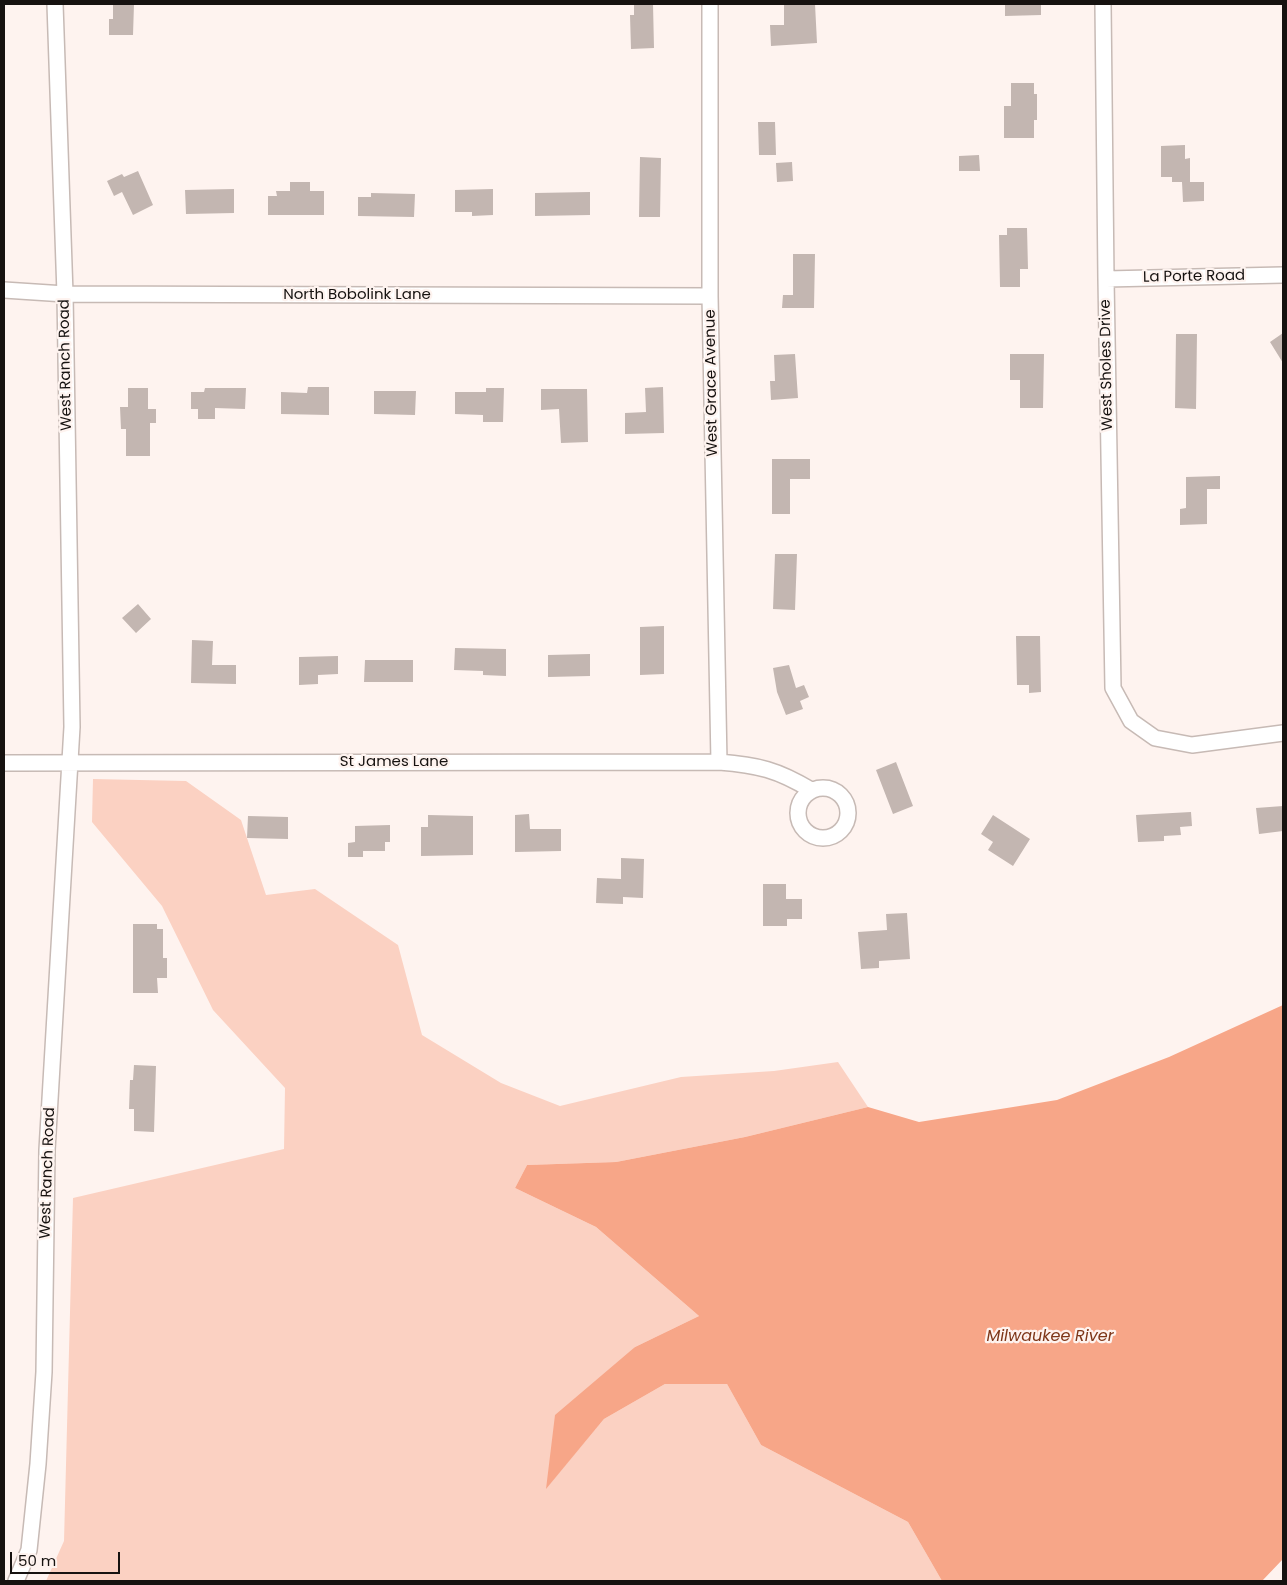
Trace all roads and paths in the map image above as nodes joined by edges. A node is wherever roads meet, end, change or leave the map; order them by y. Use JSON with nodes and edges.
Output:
{"nodes":[{"id":1,"x":55,"y":4,"type":"edge"},
{"id":2,"x":710,"y":4,"type":"edge"},
{"id":3,"x":1103,"y":4,"type":"edge"},
{"id":4,"x":1283,"y":275,"type":"edge"},
{"id":5,"x":1106,"y":279,"type":"junction"},
{"id":6,"x":4,"y":290,"type":"edge"},
{"id":7,"x":65,"y":294,"type":"junction"},
{"id":8,"x":710,"y":296,"type":"junction"},
{"id":9,"x":1283,"y":733,"type":"edge"},
{"id":10,"x":719,"y":762,"type":"junction"},
{"id":11,"x":4,"y":763,"type":"edge"},
{"id":12,"x":70,"y":763,"type":"junction"},
{"id":13,"x":811,"y":790,"type":"dead end"},
{"id":14,"x":16,"y":1581,"type":"edge"}],
"edges":[{"from":1,"to":7,"type":"street","name":"West Ranch Road"},
{"from":2,"to":8,"type":"street","name":"West Grace Avenue"},
{"from":3,"to":5,"type":"street","name":"West Sholes Drive"},
{"from":4,"to":5,"type":"street","name":"La Porte Road"},
{"from":5,"to":9,"type":"street","name":"West Sholes Drive"},
{"from":6,"to":7,"type":"street","name":"North Bobolink Lane"},
{"from":7,"to":8,"type":"street","name":"North Bobolink Lane"},
{"from":7,"to":12,"type":"street","name":"West Ranch Road"},
{"from":8,"to":10,"type":"street","name":"West Grace Avenue"},
{"from":10,"to":12,"type":"street","name":"St James Lane"},
{"from":10,"to":13,"type":"street","name":"St James Lane"},
{"from":11,"to":12,"type":"street","name":"St James Lane"},
{"from":12,"to":14,"type":"street","name":"West Ranch Road"}]}
